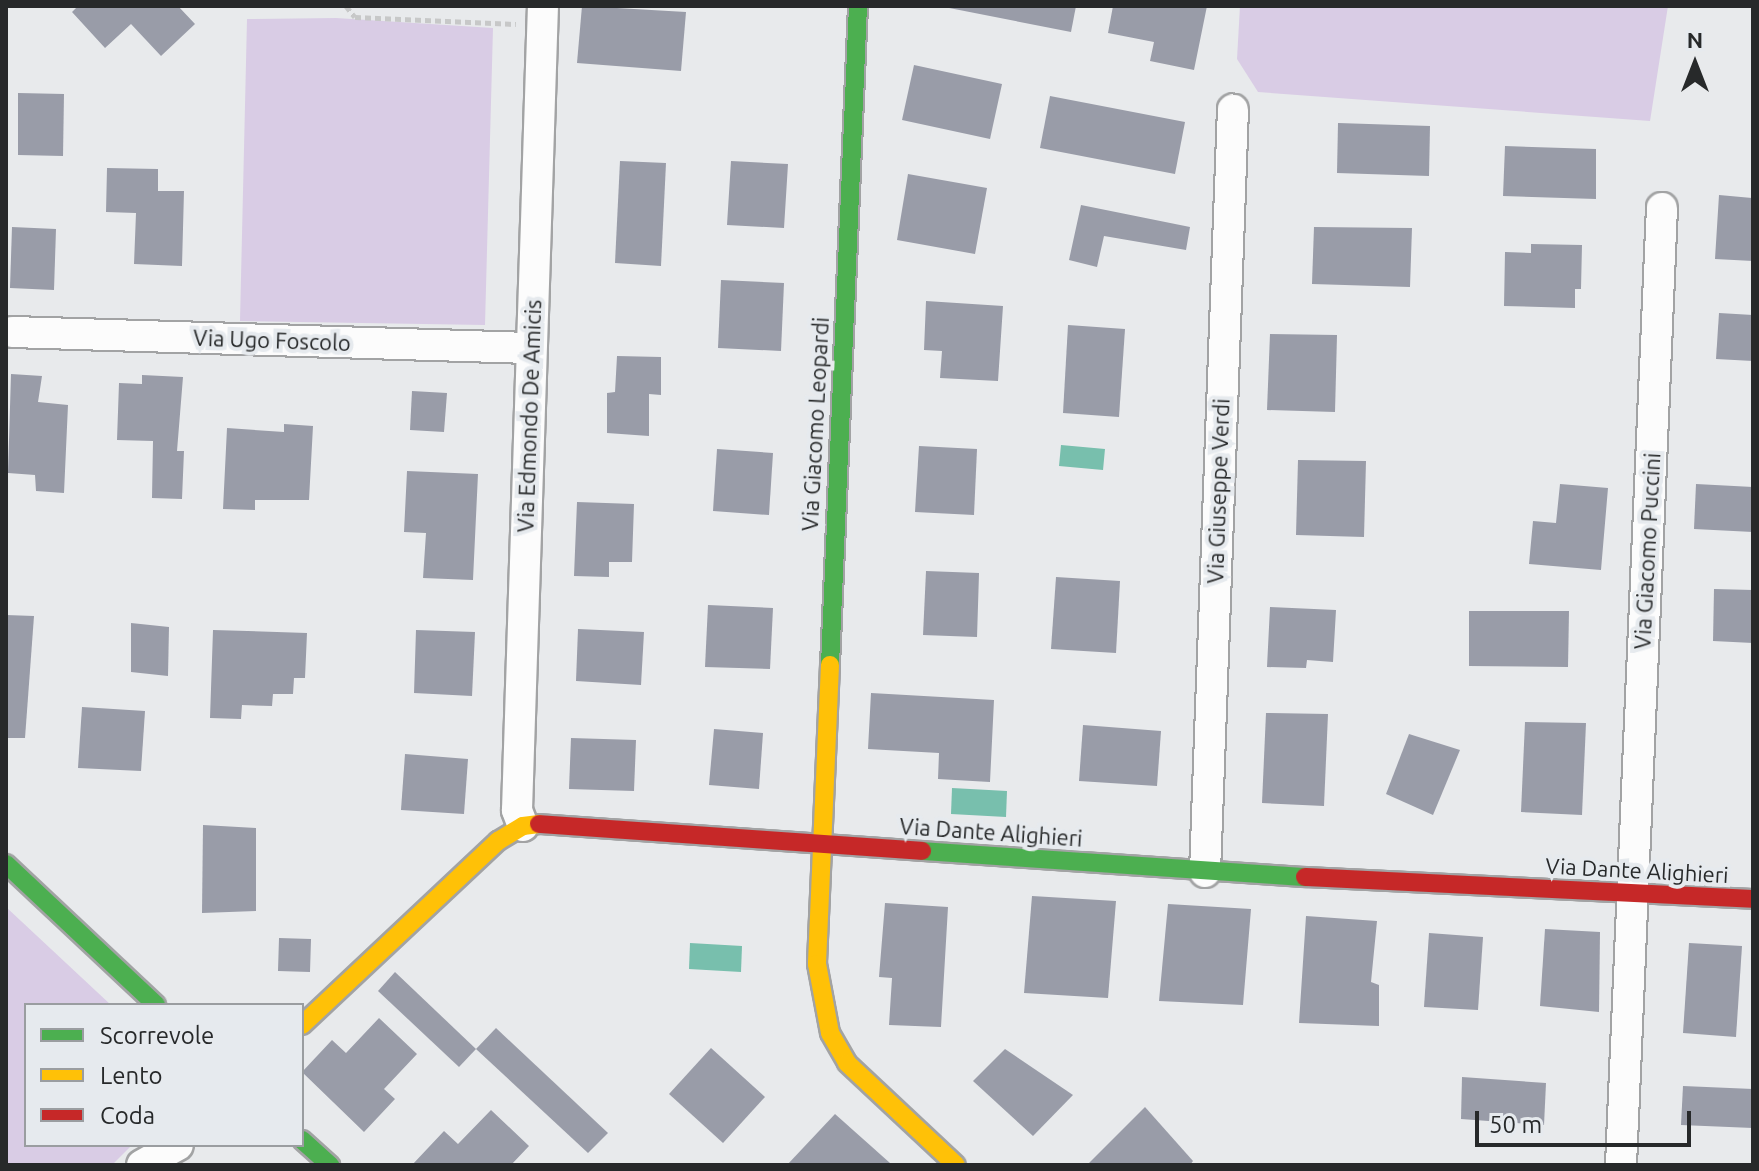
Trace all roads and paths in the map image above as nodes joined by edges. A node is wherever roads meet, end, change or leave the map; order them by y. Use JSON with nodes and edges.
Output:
{"nodes":[{"id":1,"x":346,"y":6,"type":"edge"},
{"id":2,"x":858,"y":6,"type":"edge"},
{"id":3,"x":542,"y":16,"type":"edge"},
{"id":4,"x":1233,"y":110,"type":"dead end"},
{"id":5,"x":1662,"y":208,"type":"dead end"},
{"id":6,"x":12,"y":332,"type":"dead end"},
{"id":7,"x":531,"y":348,"type":"junction"},
{"id":8,"x":523,"y":826,"type":"junction"},
{"id":9,"x":820,"y":843,"type":"junction"},
{"id":10,"x":6,"y":864,"type":"edge"},
{"id":11,"x":1205,"y":872,"type":"junction"},
{"id":12,"x":1632,"y":894,"type":"junction"},
{"id":13,"x":1753,"y":899,"type":"edge"},
{"id":14,"x":154,"y":1003,"type":"edge"},
{"id":15,"x":304,"y":1023,"type":"edge"},
{"id":16,"x":304,"y":1142,"type":"edge"},
{"id":17,"x":173,"y":1147,"type":"edge"},
{"id":18,"x":148,"y":1157,"type":"edge"},
{"id":19,"x":330,"y":1165,"type":"edge"},
{"id":20,"x":956,"y":1165,"type":"edge"},
{"id":21,"x":1621,"y":1165,"type":"edge"}],
"edges":[{"from":1,"to":3,"type":"path"},
{"from":2,"to":9,"type":"street","name":"Via Giacomo Leopardi"},
{"from":3,"to":7,"type":"street","name":"Via Edmondo De Amicis"},
{"from":4,"to":11,"type":"street","name":"Via Giuseppe Verdi"},
{"from":5,"to":12,"type":"street","name":"Via Giacomo Puccini"},
{"from":6,"to":7,"type":"street","name":"Via Ugo Foscolo"},
{"from":7,"to":8,"type":"street","name":"Via Edmondo De Amicis"},
{"from":8,"to":9,"type":"street","name":"Via Dante Alighieri"},
{"from":8,"to":15,"type":"street"},
{"from":9,"to":11,"type":"street","name":"Via Dante Alighieri"},
{"from":9,"to":20,"type":"street","name":"Via Giacomo Leopardi"},
{"from":10,"to":14,"type":"street"},
{"from":11,"to":12,"type":"street","name":"Via Dante Alighieri"},
{"from":12,"to":13,"type":"street","name":"Via Dante Alighieri"},
{"from":12,"to":21,"type":"street","name":"Via Giacomo Puccini"},
{"from":16,"to":19,"type":"street"},
{"from":17,"to":18,"type":"street"}]}
